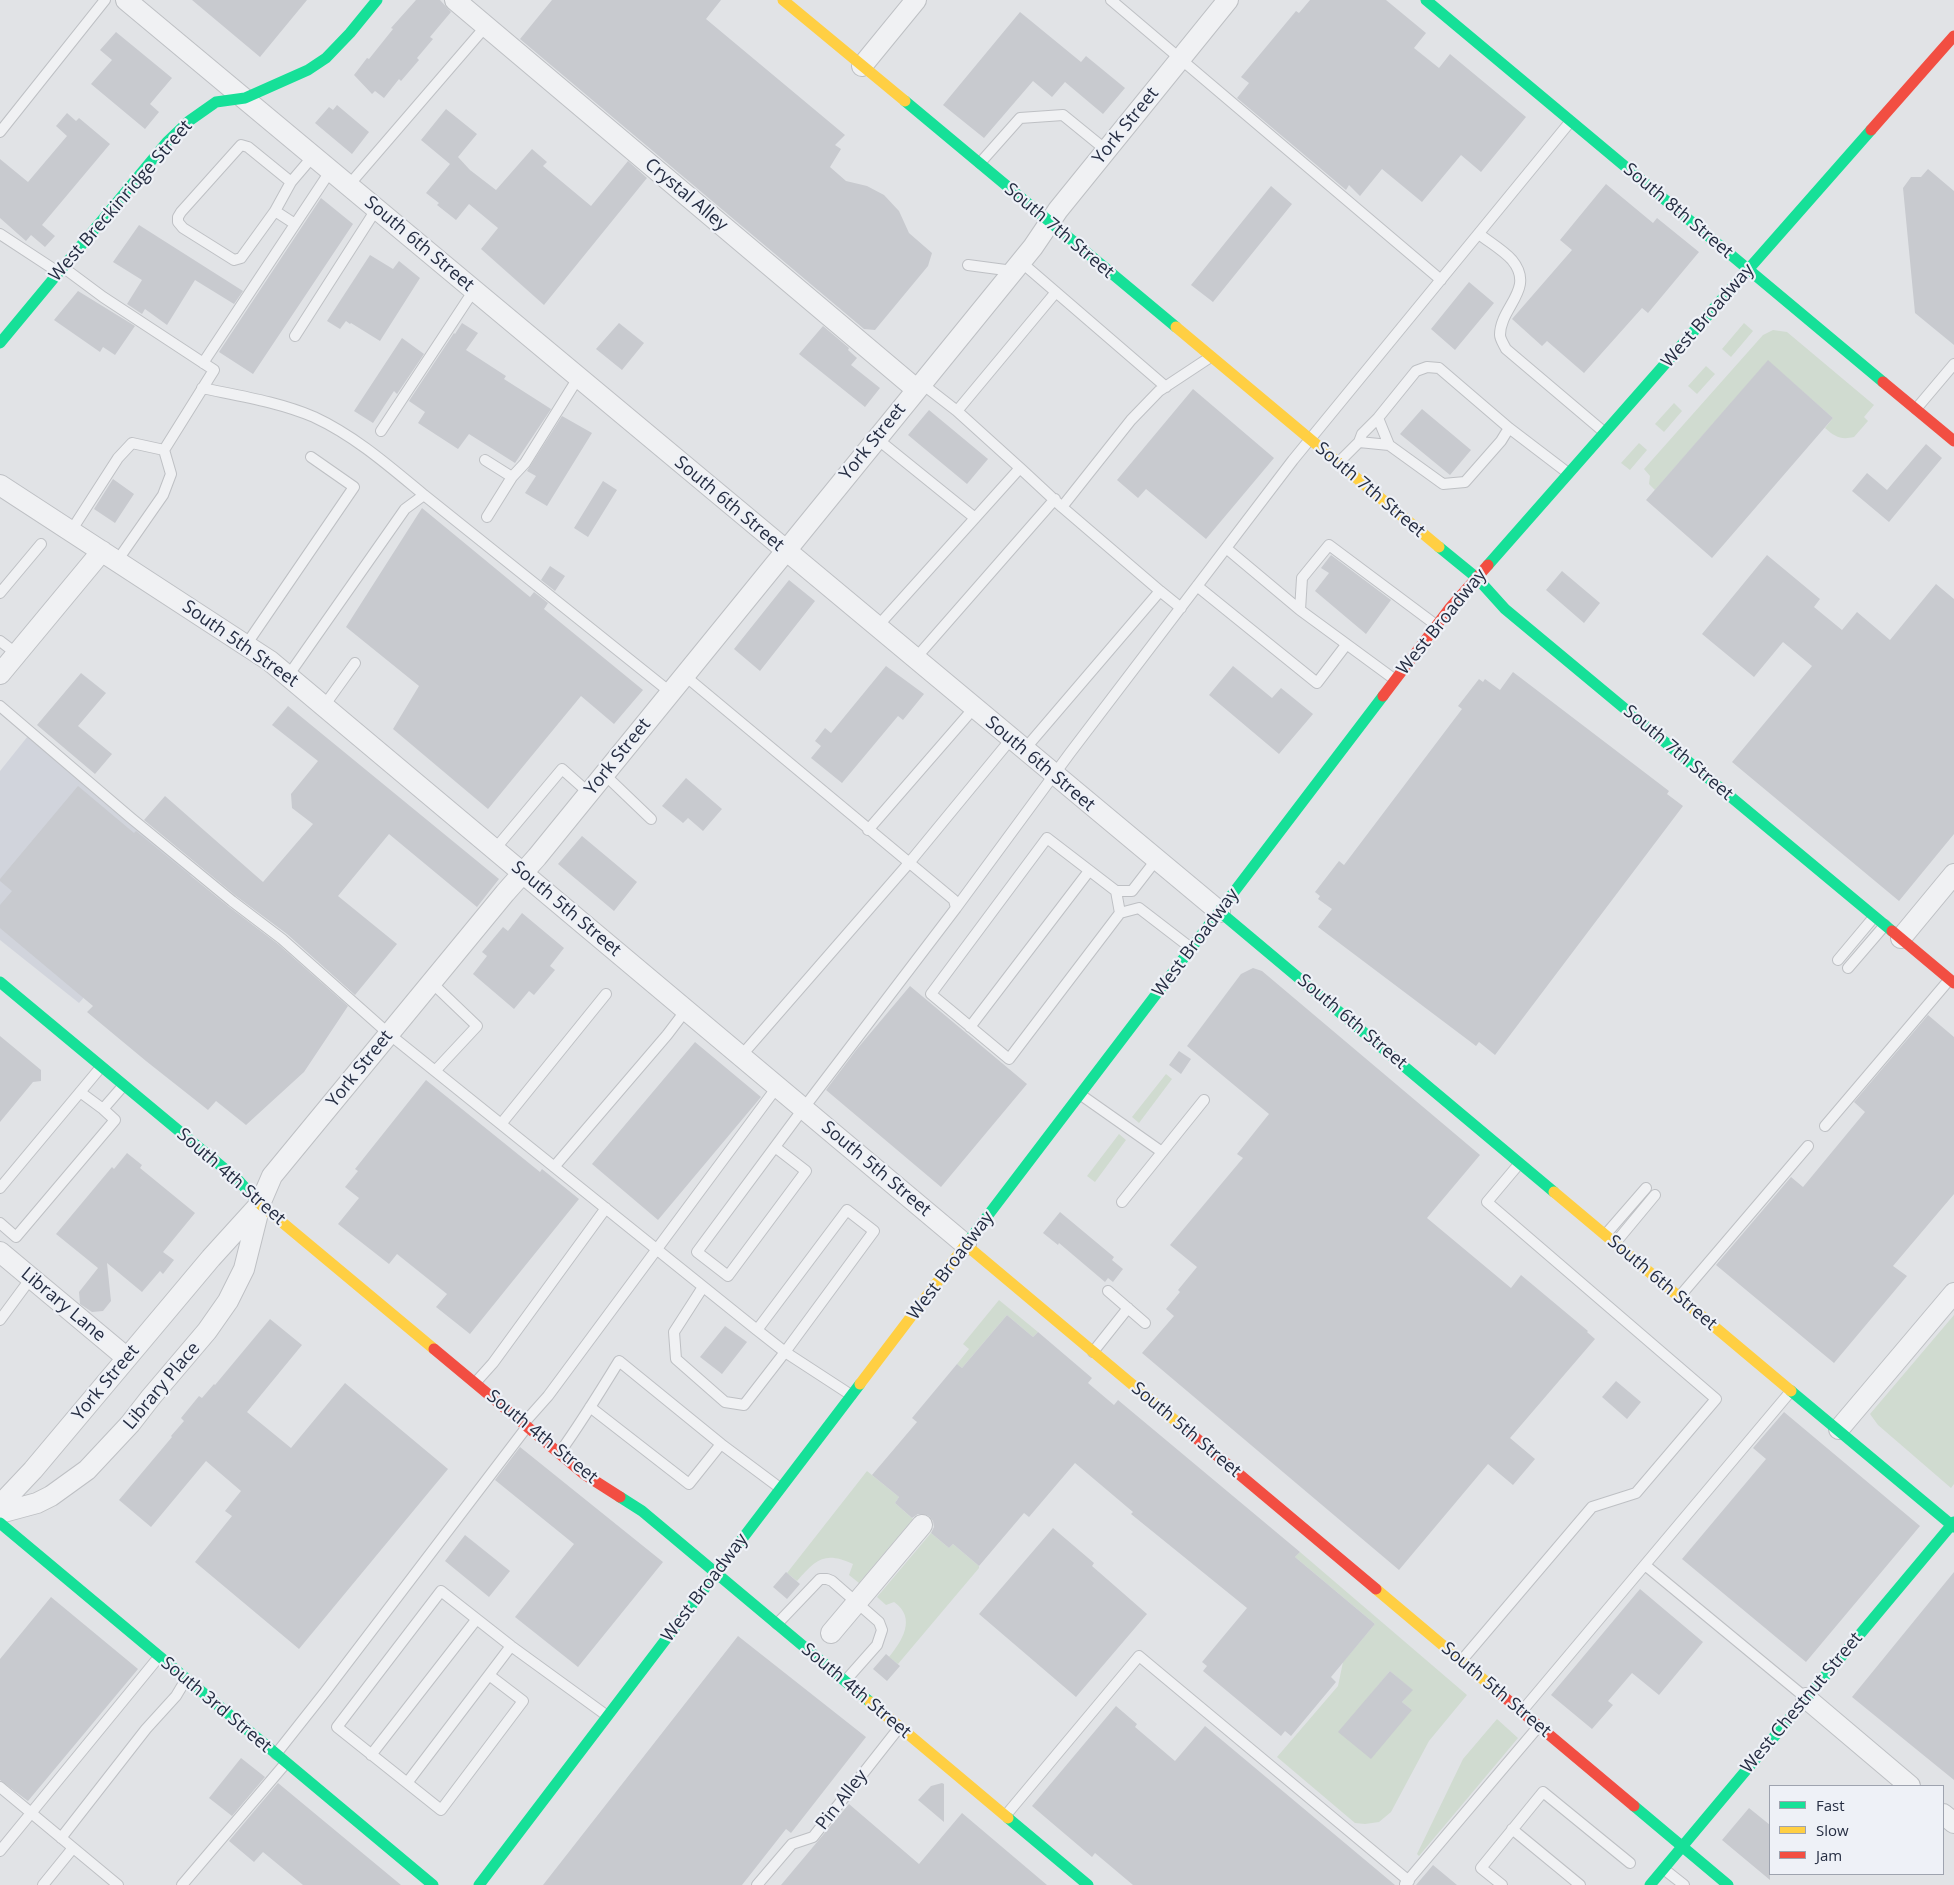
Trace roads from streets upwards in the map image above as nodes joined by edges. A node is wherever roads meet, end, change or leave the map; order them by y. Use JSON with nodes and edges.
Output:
{"nodes":[{"id":1,"x":126,"y":0,"type":"edge"},
{"id":2,"x":377,"y":0,"type":"edge"},
{"id":3,"x":455,"y":0,"type":"edge"},
{"id":4,"x":783,"y":0,"type":"edge"},
{"id":5,"x":916,"y":0,"type":"edge"},
{"id":6,"x":1228,"y":0,"type":"edge"},
{"id":7,"x":1426,"y":0,"type":"edge"},
{"id":8,"x":1954,"y":36,"type":"edge"},
{"id":9,"x":862,"y":66,"type":"junction"},
{"id":10,"x":245,"y":98,"type":"junction"},
{"id":11,"x":1050,"y":223,"type":"junction"},
{"id":12,"x":1749,"y":270,"type":"junction"},
{"id":13,"x":0,"y":343,"type":"edge"},
{"id":14,"x":919,"y":386,"type":"junction"},
{"id":15,"x":1954,"y":441,"type":"edge"},
{"id":16,"x":0,"y":485,"type":"edge"},
{"id":17,"x":785,"y":551,"type":"junction"},
{"id":18,"x":109,"y":556,"type":"junction"},
{"id":19,"x":1477,"y":578,"type":"junction"},
{"id":20,"x":0,"y":674,"type":"edge"},
{"id":21,"x":523,"y":873,"type":"junction"},
{"id":22,"x":1954,"y":874,"type":"edge"},
{"id":23,"x":1220,"y":912,"type":"junction"},
{"id":24,"x":1900,"y":938,"type":"junction"},
{"id":25,"x":1952,"y":981,"type":"edge"},
{"id":26,"x":0,"y":982,"type":"edge"},
{"id":27,"x":260,"y":1204,"type":"junction"},
{"id":28,"x":966,"y":1245,"type":"junction"},
{"id":29,"x":0,"y":1252,"type":"edge"},
{"id":30,"x":1954,"y":1293,"type":"edge"},
{"id":31,"x":127,"y":1358,"type":"junction"},
{"id":32,"x":1839,"y":1429,"type":"junction"},
{"id":33,"x":0,"y":1506,"type":"edge"},
{"id":34,"x":0,"y":1513,"type":"edge"},
{"id":35,"x":0,"y":1523,"type":"edge"},
{"id":36,"x":922,"y":1525,"type":"dead end"},
{"id":37,"x":1953,"y":1525,"type":"edge"},
{"id":38,"x":716,"y":1574,"type":"junction"},
{"id":39,"x":831,"y":1633,"type":"dead end"},
{"id":40,"x":1806,"y":1698,"type":"junction"},
{"id":41,"x":1909,"y":1785,"type":"edge"},
{"id":42,"x":1944,"y":1815,"type":"edge"},
{"id":43,"x":1954,"y":1824,"type":"edge"},
{"id":44,"x":1683,"y":1846,"type":"junction"},
{"id":45,"x":434,"y":1885,"type":"edge"},
{"id":46,"x":479,"y":1885,"type":"edge"},
{"id":47,"x":1088,"y":1885,"type":"edge"},
{"id":48,"x":1650,"y":1885,"type":"edge"},
{"id":49,"x":1728,"y":1885,"type":"edge"}],
"edges":[{"from":1,"to":10,"type":"street","name":"South 6th Street"},
{"from":2,"to":10,"type":"street","name":"West Breckinridge Street"},
{"from":3,"to":14,"type":"street","name":"Crystal Alley"},
{"from":4,"to":9,"type":"street","name":"South 7th Street"},
{"from":5,"to":9,"type":"street"},
{"from":6,"to":11,"type":"street","name":"York Street"},
{"from":7,"to":12,"type":"street","name":"South 8th Street"},
{"from":8,"to":12,"type":"street","name":"West Broadway"},
{"from":9,"to":11,"type":"street","name":"South 7th Street"},
{"from":10,"to":13,"type":"street","name":"West Breckinridge Street"},
{"from":10,"to":17,"type":"street","name":"South 6th Street"},
{"from":11,"to":14,"type":"street","name":"York Street"},
{"from":11,"to":19,"type":"street","name":"South 7th Street"},
{"from":12,"to":15,"type":"street","name":"South 8th Street"},
{"from":12,"to":19,"type":"street","name":"West Broadway"},
{"from":14,"to":17,"type":"street","name":"York Street"},
{"from":16,"to":18,"type":"street","name":"South 5th Street"},
{"from":17,"to":21,"type":"street","name":"York Street"},
{"from":17,"to":23,"type":"street","name":"South 6th Street"},
{"from":18,"to":20,"type":"street"},
{"from":18,"to":21,"type":"street","name":"South 5th Street"},
{"from":19,"to":23,"type":"street","name":"West Broadway"},
{"from":19,"to":24,"type":"street","name":"South 7th Street"},
{"from":21,"to":27,"type":"street","name":"York Street"},
{"from":21,"to":28,"type":"street","name":"South 5th Street"},
{"from":22,"to":24,"type":"street"},
{"from":23,"to":28,"type":"street","name":"West Broadway"},
{"from":23,"to":32,"type":"street","name":"South 6th Street"},
{"from":24,"to":25,"type":"street","name":"South 7th Street"},
{"from":26,"to":27,"type":"street","name":"South 4th Street"},
{"from":27,"to":31,"type":"street","name":"York Street"},
{"from":27,"to":34,"type":"street","name":"Library Place"},
{"from":27,"to":38,"type":"street","name":"South 4th Street"},
{"from":28,"to":38,"type":"street","name":"West Broadway"},
{"from":28,"to":44,"type":"street","name":"South 5th Street"},
{"from":29,"to":31,"type":"street","name":"Library Lane"},
{"from":30,"to":32,"type":"street"},
{"from":31,"to":33,"type":"street","name":"York Street"},
{"from":32,"to":37,"type":"street","name":"South 6th Street"},
{"from":35,"to":45,"type":"street","name":"South 3rd Street"},
{"from":36,"to":39,"type":"street"},
{"from":37,"to":40,"type":"street","name":"West Chestnut Street"},
{"from":38,"to":46,"type":"street","name":"West Broadway"},
{"from":38,"to":47,"type":"street","name":"South 4th Street"},
{"from":40,"to":41,"type":"street"},
{"from":40,"to":44,"type":"street","name":"West Chestnut Street"},
{"from":42,"to":43,"type":"street"},
{"from":44,"to":48,"type":"street","name":"West Chestnut Street"},
{"from":44,"to":49,"type":"street","name":"South 5th Street"}]}
